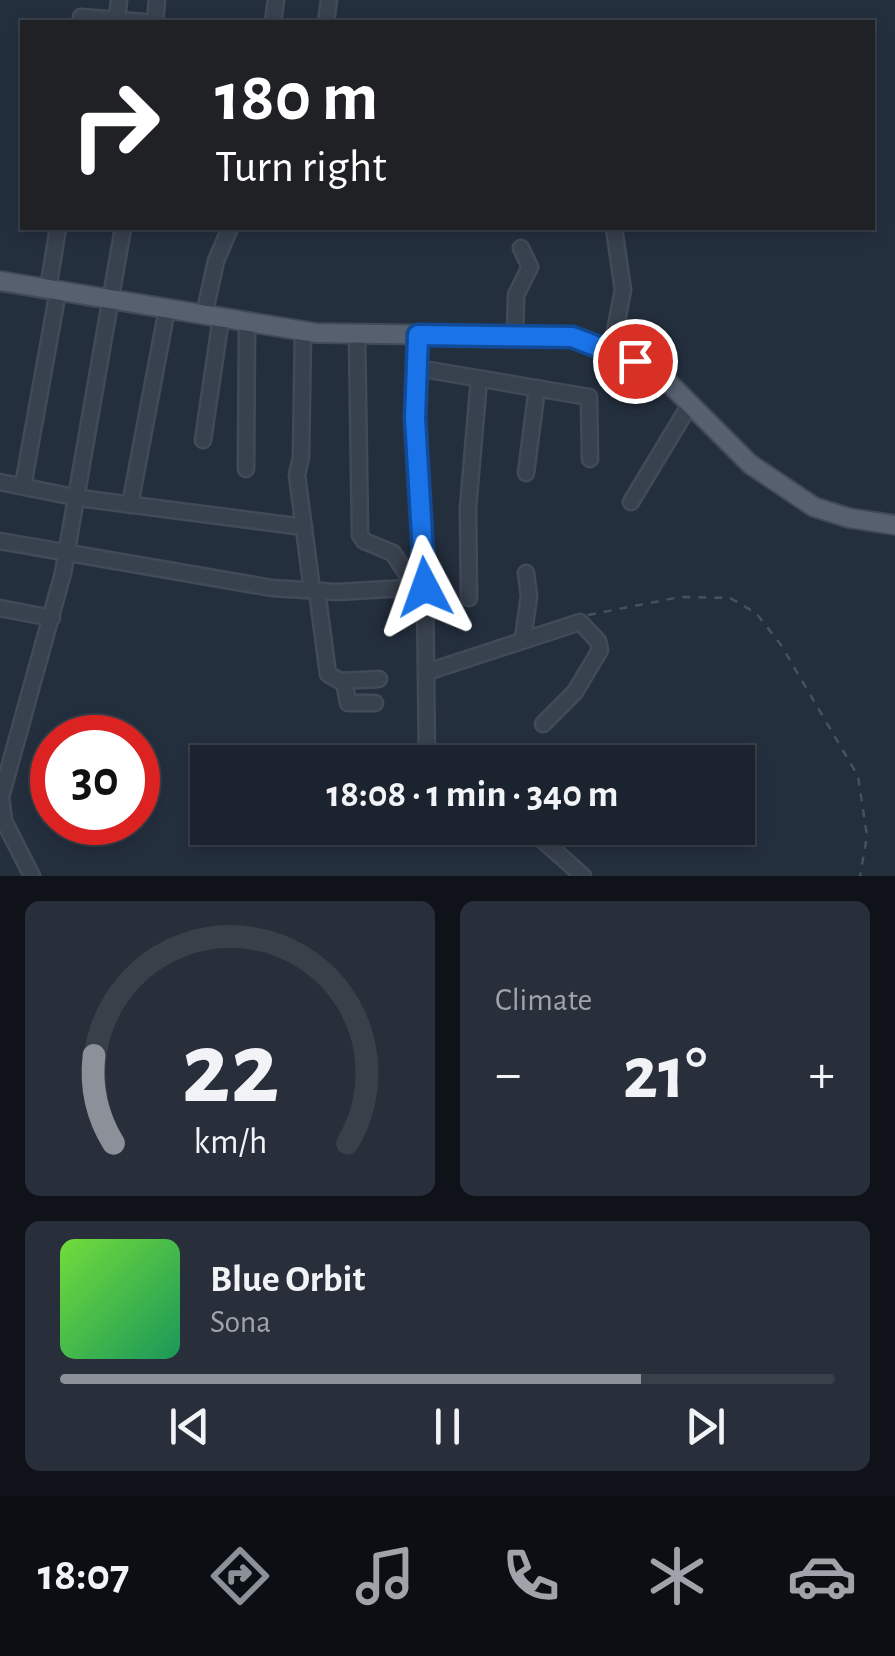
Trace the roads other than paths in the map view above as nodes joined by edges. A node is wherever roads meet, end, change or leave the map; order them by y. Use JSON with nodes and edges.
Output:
{"nodes":[{"id":1,"x":82,"y":0,"type":"edge"},
{"id":2,"x":119,"y":0,"type":"edge"},
{"id":3,"x":80,"y":20,"type":"edge"},
{"id":4,"x":117,"y":20,"type":"joint"},
{"id":5,"x":58,"y":230,"type":"edge"},
{"id":6,"x":123,"y":230,"type":"edge"},
{"id":7,"x":229,"y":230,"type":"edge"},
{"id":8,"x":614,"y":230,"type":"edge"},
{"id":9,"x":521,"y":248,"type":"dead end"},
{"id":10,"x":0,"y":281,"type":"edge"},
{"id":11,"x":53,"y":290,"type":"junction"},
{"id":12,"x":110,"y":300,"type":"junction"},
{"id":13,"x":166,"y":309,"type":"junction"},
{"id":14,"x":213,"y":317,"type":"junction"},
{"id":15,"x":246,"y":322,"type":"junction"},
{"id":16,"x":303,"y":331,"type":"junction"},
{"id":17,"x":357,"y":334,"type":"junction"},
{"id":18,"x":418,"y":335,"type":"junction"},
{"id":19,"x":515,"y":336,"type":"junction"},
{"id":20,"x":611,"y":352,"type":"junction"},
{"id":21,"x":416,"y":368,"type":"junction"},
{"id":22,"x":479,"y":379,"type":"junction"},
{"id":23,"x":537,"y":388,"type":"junction"},
{"id":24,"x":688,"y":406,"type":"junction"},
{"id":25,"x":203,"y":440,"type":"dead end"},
{"id":26,"x":590,"y":459,"type":"dead end"},
{"id":27,"x":246,"y":469,"type":"dead end"},
{"id":28,"x":526,"y":474,"type":"dead end"},
{"id":29,"x":0,"y":482,"type":"edge"},
{"id":30,"x":23,"y":486,"type":"junction"},
{"id":31,"x":79,"y":498,"type":"junction"},
{"id":32,"x":631,"y":502,"type":"dead end"},
{"id":33,"x":130,"y":505,"type":"junction"},
{"id":34,"x":895,"y":526,"type":"edge"},
{"id":35,"x":304,"y":527,"type":"junction"},
{"id":36,"x":0,"y":541,"type":"edge"},
{"id":37,"x":67,"y":552,"type":"junction"},
{"id":38,"x":526,"y":573,"type":"dead end"},
{"id":39,"x":421,"y":588,"type":"junction"},
{"id":40,"x":315,"y":590,"type":"junction"},
{"id":41,"x":469,"y":598,"type":"dead end"},
{"id":42,"x":0,"y":608,"type":"edge"},
{"id":43,"x":52,"y":618,"type":"junction"},
{"id":44,"x":523,"y":639,"type":"junction"},
{"id":45,"x":427,"y":672,"type":"junction"},
{"id":46,"x":379,"y":679,"type":"dead end"},
{"id":47,"x":344,"y":681,"type":"junction"},
{"id":48,"x":375,"y":703,"type":"dead end"},
{"id":49,"x":543,"y":724,"type":"dead end"},
{"id":50,"x":427,"y":745,"type":"edge"},
{"id":51,"x":2,"y":821,"type":"edge"},
{"id":52,"x":548,"y":845,"type":"edge"},
{"id":53,"x":32,"y":876,"type":"edge"},
{"id":54,"x":583,"y":876,"type":"edge"}],
"edges":[{"from":1,"to":3,"type":"street"},
{"from":2,"to":4,"type":"street"},
{"from":3,"to":4,"type":"street"},
{"from":5,"to":11,"type":"street"},
{"from":6,"to":12,"type":"street"},
{"from":7,"to":14,"type":"street"},
{"from":8,"to":20,"type":"street"},
{"from":9,"to":19,"type":"street"},
{"from":10,"to":11,"type":"main road"},
{"from":11,"to":12,"type":"main road"},
{"from":11,"to":30,"type":"street"},
{"from":12,"to":13,"type":"main road"},
{"from":12,"to":31,"type":"street"},
{"from":13,"to":14,"type":"main road"},
{"from":13,"to":33,"type":"street"},
{"from":14,"to":15,"type":"main road"},
{"from":14,"to":25,"type":"street"},
{"from":15,"to":16,"type":"main road"},
{"from":15,"to":27,"type":"street"},
{"from":16,"to":17,"type":"main road"},
{"from":16,"to":35,"type":"street"},
{"from":17,"to":18,"type":"main road"},
{"from":17,"to":39,"type":"street"},
{"from":18,"to":19,"type":"main road"},
{"from":18,"to":21,"type":"street"},
{"from":19,"to":20,"type":"main road"},
{"from":20,"to":24,"type":"main road"},
{"from":21,"to":22,"type":"street"},
{"from":21,"to":39,"type":"street"},
{"from":22,"to":23,"type":"street"},
{"from":22,"to":41,"type":"street"},
{"from":23,"to":26,"type":"street"},
{"from":23,"to":28,"type":"street"},
{"from":24,"to":32,"type":"street"},
{"from":24,"to":34,"type":"main road"},
{"from":29,"to":30,"type":"street"},
{"from":30,"to":31,"type":"street"},
{"from":31,"to":33,"type":"street"},
{"from":31,"to":37,"type":"street"},
{"from":33,"to":35,"type":"street"},
{"from":35,"to":40,"type":"street"},
{"from":36,"to":37,"type":"street"},
{"from":37,"to":40,"type":"street"},
{"from":37,"to":43,"type":"street"},
{"from":38,"to":44,"type":"street"},
{"from":39,"to":40,"type":"street"},
{"from":39,"to":45,"type":"street"},
{"from":40,"to":47,"type":"street"},
{"from":42,"to":43,"type":"street"},
{"from":43,"to":51,"type":"street"},
{"from":44,"to":45,"type":"street"},
{"from":44,"to":49,"type":"street"},
{"from":45,"to":50,"type":"street"},
{"from":46,"to":47,"type":"street"},
{"from":47,"to":48,"type":"street"},
{"from":51,"to":53,"type":"street"},
{"from":52,"to":54,"type":"street"}]}
